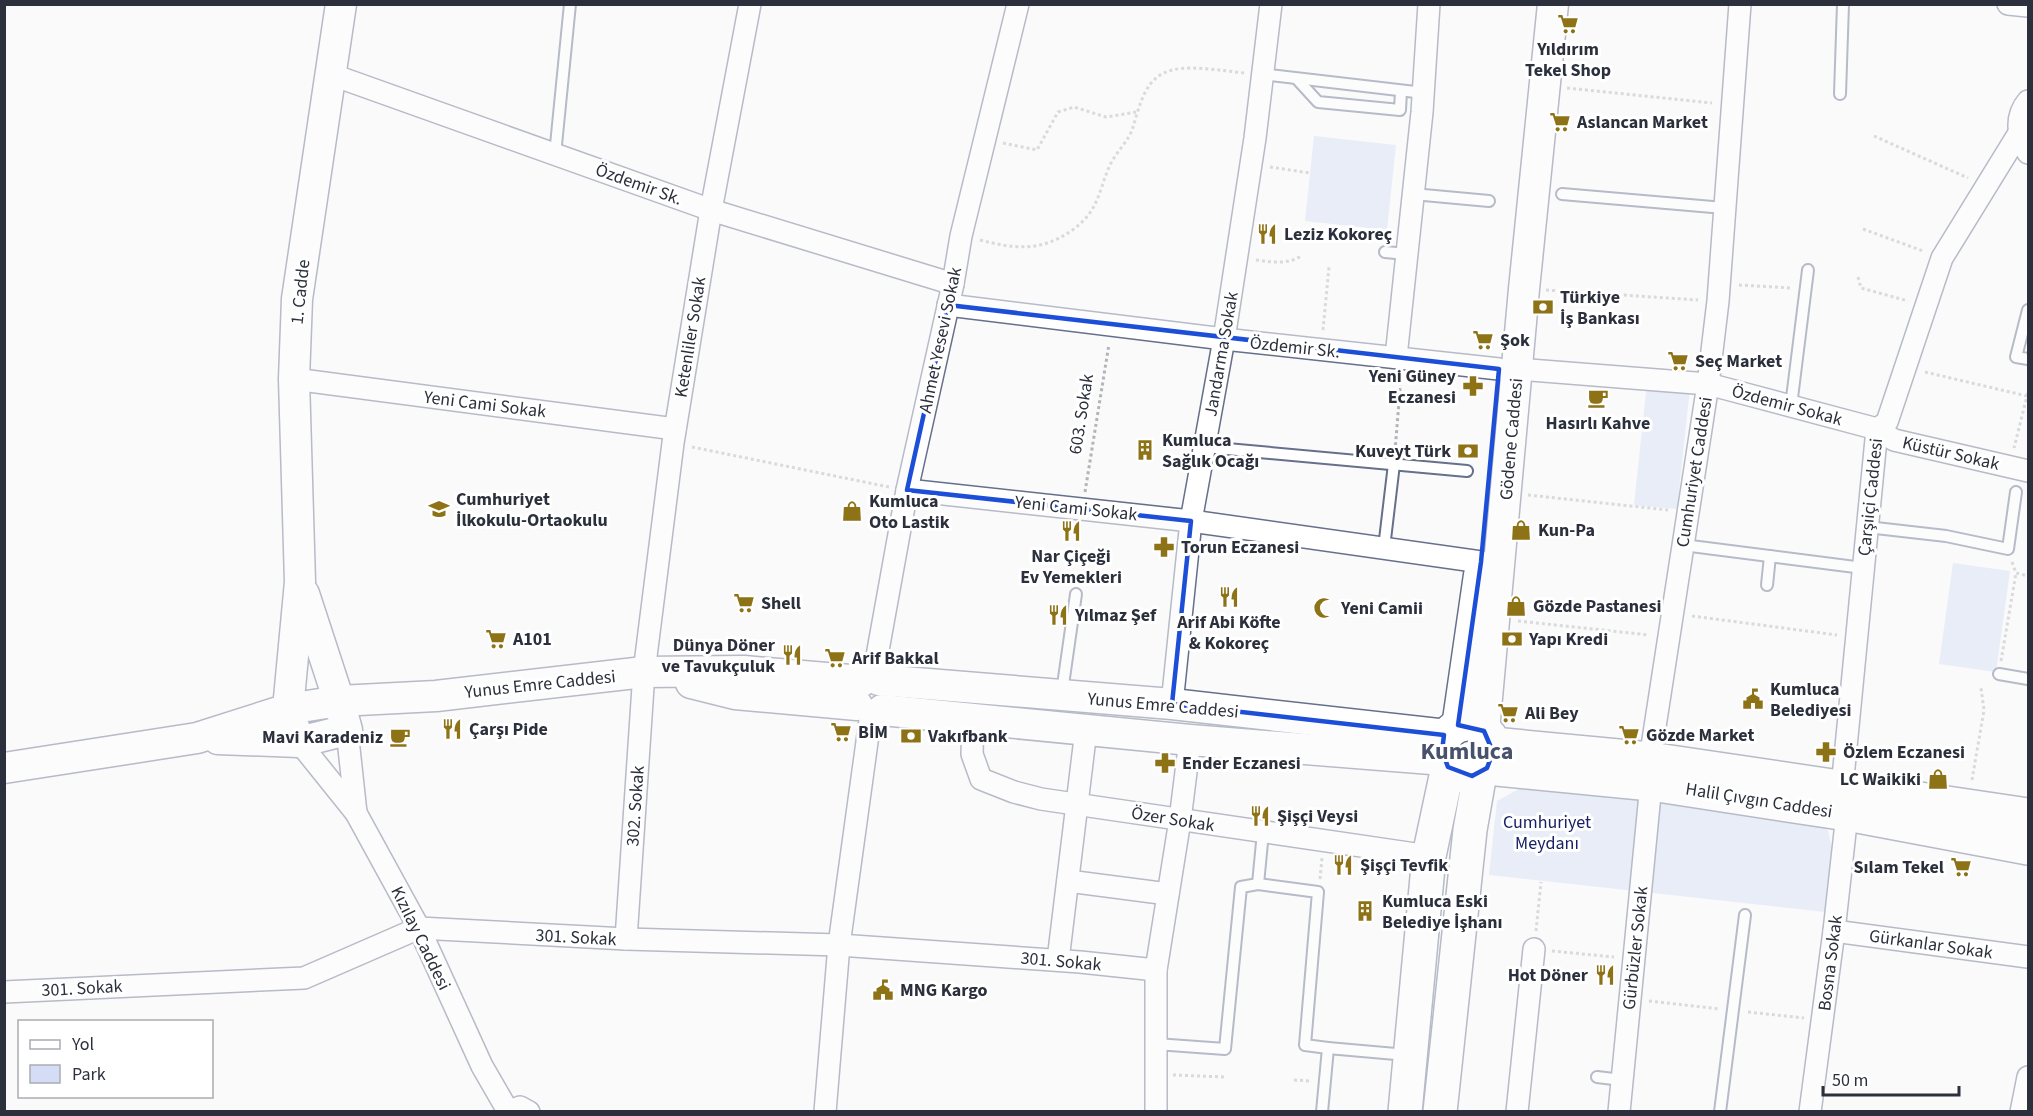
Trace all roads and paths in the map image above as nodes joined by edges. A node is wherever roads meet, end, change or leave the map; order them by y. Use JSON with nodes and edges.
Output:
{"nodes":[{"id":1,"x":341,"y":4,"type":"edge"},
{"id":2,"x":570,"y":4,"type":"edge"},
{"id":3,"x":750,"y":4,"type":"edge"},
{"id":4,"x":1018,"y":4,"type":"edge"},
{"id":5,"x":1271,"y":4,"type":"edge"},
{"id":6,"x":1429,"y":4,"type":"edge"},
{"id":7,"x":1535,"y":4,"type":"edge"},
{"id":8,"x":1552,"y":4,"type":"edge"},
{"id":9,"x":1740,"y":4,"type":"edge"},
{"id":10,"x":1844,"y":4,"type":"edge"},
{"id":11,"x":2008,"y":4,"type":"edge"},
{"id":12,"x":2028,"y":6,"type":"edge"},
{"id":13,"x":330,"y":74,"type":"junction"},
{"id":14,"x":1262,"y":74,"type":"junction"},
{"id":15,"x":1297,"y":79,"type":"junction"},
{"id":16,"x":1544,"y":86,"type":"junction"},
{"id":17,"x":1401,"y":91,"type":"junction"},
{"id":18,"x":1424,"y":93,"type":"junction"},
{"id":19,"x":1840,"y":94,"type":"dead end"},
{"id":20,"x":2028,"y":101,"type":"edge"},
{"id":21,"x":1733,"y":105,"type":"junction"},
{"id":22,"x":1137,"y":112,"type":"junction"},
{"id":23,"x":2019,"y":133,"type":"junction"},
{"id":24,"x":1874,"y":136,"type":"dead end"},
{"id":25,"x":984,"y":139,"type":"junction"},
{"id":26,"x":2028,"y":153,"type":"edge"},
{"id":27,"x":555,"y":155,"type":"junction"},
{"id":28,"x":1251,"y":164,"type":"junction"},
{"id":29,"x":1310,"y":173,"type":"dead end"},
{"id":30,"x":1986,"y":186,"type":"junction"},
{"id":31,"x":1413,"y":194,"type":"junction"},
{"id":32,"x":1562,"y":194,"type":"dead end"},
{"id":33,"x":1490,"y":201,"type":"dead end"},
{"id":34,"x":1724,"y":208,"type":"junction"},
{"id":35,"x":711,"y":210,"type":"junction"},
{"id":36,"x":1863,"y":229,"type":"dead end"},
{"id":37,"x":961,"y":236,"type":"junction"},
{"id":38,"x":1384,"y":252,"type":"dead end"},
{"id":39,"x":1407,"y":254,"type":"junction"},
{"id":40,"x":1301,"y":256,"type":"dead end"},
{"id":41,"x":1237,"y":257,"type":"junction"},
{"id":42,"x":1942,"y":258,"type":"junction"},
{"id":43,"x":1329,"y":267,"type":"dead end"},
{"id":44,"x":1808,"y":270,"type":"dead end"},
{"id":45,"x":1858,"y":277,"type":"dead end"},
{"id":46,"x":952,"y":284,"type":"junction"},
{"id":47,"x":1524,"y":289,"type":"junction"},
{"id":48,"x":1806,"y":289,"type":"junction"},
{"id":49,"x":1718,"y":292,"type":"junction"},
{"id":50,"x":948,"y":305,"type":"junction"},
{"id":51,"x":1927,"y":306,"type":"junction"},
{"id":52,"x":2028,"y":310,"type":"edge"},
{"id":53,"x":1112,"y":325,"type":"junction"},
{"id":54,"x":1224,"y":339,"type":"junction"},
{"id":55,"x":1321,"y":350,"type":"junction"},
{"id":56,"x":1400,"y":358,"type":"junction"},
{"id":57,"x":2028,"y":359,"type":"edge"},
{"id":58,"x":1906,"y":368,"type":"junction"},
{"id":59,"x":1508,"y":369,"type":"junction"},
{"id":60,"x":294,"y":379,"type":"junction"},
{"id":61,"x":1708,"y":384,"type":"junction"},
{"id":62,"x":2028,"y":390,"type":"edge"},
{"id":63,"x":2027,"y":396,"type":"junction"},
{"id":64,"x":1791,"y":406,"type":"junction"},
{"id":65,"x":1877,"y":429,"type":"junction"},
{"id":66,"x":674,"y":436,"type":"junction"},
{"id":67,"x":1205,"y":447,"type":"junction"},
{"id":68,"x":1394,"y":465,"type":"junction"},
{"id":69,"x":2019,"y":469,"type":"edge"},
{"id":70,"x":1467,"y":471,"type":"dead end"},
{"id":71,"x":907,"y":490,"type":"junction"},
{"id":72,"x":1506,"y":492,"type":"junction"},
{"id":73,"x":2016,"y":492,"type":"dead end"},
{"id":74,"x":1082,"y":508,"type":"junction"},
{"id":75,"x":1688,"y":513,"type":"junction"},
{"id":76,"x":1191,"y":520,"type":"junction"},
{"id":77,"x":1867,"y":527,"type":"junction"},
{"id":78,"x":1683,"y":545,"type":"junction"},
{"id":79,"x":1384,"y":548,"type":"junction"},
{"id":80,"x":2008,"y":549,"type":"junction"},
{"id":81,"x":1770,"y":556,"type":"junction"},
{"id":82,"x":1481,"y":562,"type":"junction"},
{"id":83,"x":1863,"y":568,"type":"junction"},
{"id":84,"x":2016,"y":573,"type":"junction"},
{"id":85,"x":2028,"y":576,"type":"edge"},
{"id":86,"x":300,"y":582,"type":"junction"},
{"id":87,"x":1767,"y":585,"type":"dead end"},
{"id":88,"x":1076,"y":594,"type":"dead end"},
{"id":89,"x":1672,"y":613,"type":"junction"},
{"id":90,"x":1494,"y":618,"type":"junction"},
{"id":91,"x":1669,"y":637,"type":"junction"},
{"id":92,"x":1856,"y":638,"type":"junction"},
{"id":93,"x":644,"y":672,"type":"junction"},
{"id":94,"x":1999,"y":674,"type":"joint"},
{"id":95,"x":2028,"y":679,"type":"edge"},
{"id":96,"x":1981,"y":688,"type":"dead end"},
{"id":97,"x":871,"y":695,"type":"junction"},
{"id":98,"x":1061,"y":695,"type":"junction"},
{"id":99,"x":436,"y":696,"type":"junction"},
{"id":100,"x":339,"y":701,"type":"junction"},
{"id":101,"x":1172,"y":704,"type":"junction"},
{"id":102,"x":288,"y":710,"type":"junction"},
{"id":103,"x":973,"y":718,"type":"junction"},
{"id":104,"x":347,"y":730,"type":"junction"},
{"id":105,"x":1086,"y":730,"type":"junction"},
{"id":106,"x":197,"y":738,"type":"junction"},
{"id":107,"x":1190,"y":740,"type":"junction"},
{"id":108,"x":299,"y":742,"type":"junction"},
{"id":109,"x":1468,"y":751,"type":"junction"},
{"id":110,"x":4,"y":768,"type":"edge"},
{"id":111,"x":1650,"y":772,"type":"junction"},
{"id":112,"x":1844,"y":801,"type":"junction"},
{"id":113,"x":1077,"y":804,"type":"junction"},
{"id":114,"x":1968,"y":806,"type":"junction"},
{"id":115,"x":356,"y":813,"type":"junction"},
{"id":116,"x":2028,"y":815,"type":"edge"},
{"id":117,"x":1180,"y":820,"type":"junction"},
{"id":118,"x":1263,"y":832,"type":"junction"},
{"id":119,"x":1324,"y":841,"type":"junction"},
{"id":120,"x":2028,"y":848,"type":"edge"},
{"id":121,"x":1429,"y":856,"type":"junction"},
{"id":122,"x":1068,"y":881,"type":"junction"},
{"id":123,"x":1541,"y":882,"type":"dead end"},
{"id":124,"x":1258,"y":884,"type":"junction"},
{"id":125,"x":1318,"y":892,"type":"junction"},
{"id":126,"x":1168,"y":894,"type":"junction"},
{"id":127,"x":1745,"y":915,"type":"dead end"},
{"id":128,"x":418,"y":928,"type":"junction"},
{"id":129,"x":1834,"y":930,"type":"junction"},
{"id":130,"x":626,"y":939,"type":"junction"},
{"id":131,"x":839,"y":945,"type":"junction"},
{"id":132,"x":1534,"y":949,"type":"junction"},
{"id":133,"x":1618,"y":957,"type":"dead end"},
{"id":134,"x":2028,"y":957,"type":"edge"},
{"id":135,"x":1058,"y":960,"type":"junction"},
{"id":136,"x":1156,"y":970,"type":"junction"},
{"id":137,"x":4,"y":992,"type":"edge"},
{"id":138,"x":1156,"y":1044,"type":"junction"},
{"id":139,"x":1328,"y":1048,"type":"junction"},
{"id":140,"x":1411,"y":1056,"type":"junction"},
{"id":141,"x":1156,"y":1074,"type":"junction"},
{"id":142,"x":1225,"y":1077,"type":"dead end"},
{"id":143,"x":1597,"y":1077,"type":"dead end"},
{"id":144,"x":2028,"y":1077,"type":"edge"},
{"id":145,"x":1622,"y":1080,"type":"junction"},
{"id":146,"x":824,"y":1109,"type":"edge"},
{"id":147,"x":516,"y":1110,"type":"edge"},
{"id":148,"x":1156,"y":1112,"type":"edge"},
{"id":149,"x":1322,"y":1112,"type":"edge"},
{"id":150,"x":1405,"y":1112,"type":"edge"},
{"id":151,"x":1440,"y":1112,"type":"edge"},
{"id":152,"x":1517,"y":1112,"type":"edge"},
{"id":153,"x":1619,"y":1112,"type":"edge"},
{"id":154,"x":1720,"y":1112,"type":"edge"},
{"id":155,"x":1810,"y":1112,"type":"edge"},
{"id":156,"x":2020,"y":1112,"type":"edge"}],
"edges":[{"from":1,"to":13,"type":"street","name":"1. Cadde"},
{"from":2,"to":27,"type":"lane"},
{"from":3,"to":35,"type":"street","name":"Ketenliler Sokak"},
{"from":4,"to":25,"type":"street","name":"Ahmet Yesevi Sokak"},
{"from":5,"to":14,"type":"street","name":"Jandarma Sokak"},
{"from":6,"to":18,"type":"street"},
{"from":7,"to":59,"type":"street","name":"Gödene Caddesi"},
{"from":8,"to":16,"type":"street","name":"Gödene Caddesi"},
{"from":9,"to":21,"type":"street","name":"Cumhuriyet Caddesi"},
{"from":10,"to":19,"type":"lane"},
{"from":11,"to":12,"type":"street"},
{"from":13,"to":27,"type":"street","name":"Özdemir Sk."},
{"from":13,"to":60,"type":"street","name":"1. Cadde"},
{"from":14,"to":15,"type":"lane"},
{"from":14,"to":22,"type":"path"},
{"from":14,"to":28,"type":"street","name":"Jandarma Sokak"},
{"from":15,"to":17,"type":"lane"},
{"from":15,"to":17,"type":"lane"},
{"from":16,"to":21,"type":"path"},
{"from":16,"to":47,"type":"street","name":"Gödene Caddesi"},
{"from":17,"to":18,"type":"lane"},
{"from":18,"to":31,"type":"street"},
{"from":20,"to":23,"type":"street","name":"Çarşıiçi Caddesi"},
{"from":21,"to":34,"type":"street","name":"Cumhuriyet Caddesi"},
{"from":22,"to":25,"type":"path"},
{"from":22,"to":37,"type":"path"},
{"from":23,"to":26,"type":"street"},
{"from":23,"to":30,"type":"street","name":"Çarşıiçi Caddesi"},
{"from":24,"to":30,"type":"path"},
{"from":25,"to":37,"type":"street","name":"Ahmet Yesevi Sokak"},
{"from":27,"to":35,"type":"street","name":"Özdemir Sk."},
{"from":28,"to":29,"type":"path"},
{"from":28,"to":41,"type":"street","name":"Jandarma Sokak"},
{"from":30,"to":42,"type":"street","name":"Çarşıiçi Caddesi"},
{"from":31,"to":33,"type":"lane"},
{"from":31,"to":39,"type":"street"},
{"from":32,"to":34,"type":"lane"},
{"from":34,"to":49,"type":"street","name":"Cumhuriyet Caddesi"},
{"from":35,"to":46,"type":"street","name":"Özdemir Sk."},
{"from":35,"to":66,"type":"street","name":"Ketenliler Sokak"},
{"from":36,"to":42,"type":"path"},
{"from":37,"to":46,"type":"street","name":"Ahmet Yesevi Sokak"},
{"from":38,"to":39,"type":"lane"},
{"from":39,"to":56,"type":"street"},
{"from":40,"to":41,"type":"path"},
{"from":41,"to":54,"type":"street","name":"Jandarma Sokak"},
{"from":42,"to":51,"type":"street","name":"Çarşıiçi Caddesi"},
{"from":43,"to":55,"type":"path"},
{"from":44,"to":48,"type":"lane"},
{"from":45,"to":51,"type":"path"},
{"from":46,"to":50,"type":"street","name":"Ahmet Yesevi Sokak"},
{"from":47,"to":49,"type":"path"},
{"from":47,"to":59,"type":"street","name":"Gödene Caddesi"},
{"from":48,"to":49,"type":"path"},
{"from":48,"to":64,"type":"lane"},
{"from":49,"to":61,"type":"street","name":"Cumhuriyet Caddesi"},
{"from":50,"to":53,"type":"street","name":"Özdemir Sk."},
{"from":50,"to":71,"type":"street","name":"Ahmet Yesevi Sokak"},
{"from":51,"to":58,"type":"street","name":"Çarşıiçi Caddesi"},
{"from":52,"to":57,"type":"lane"},
{"from":53,"to":54,"type":"street","name":"Özdemir Sk."},
{"from":53,"to":74,"type":"path","name":"603. Sokak"},
{"from":54,"to":55,"type":"street","name":"Özdemir Sk."},
{"from":54,"to":67,"type":"street","name":"Jandarma Sokak"},
{"from":55,"to":56,"type":"street","name":"Özdemir Sk."},
{"from":56,"to":59,"type":"street","name":"Özdemir Sk."},
{"from":56,"to":68,"type":"path"},
{"from":58,"to":63,"type":"path"},
{"from":58,"to":65,"type":"street","name":"Çarşıiçi Caddesi"},
{"from":59,"to":61,"type":"street","name":"Özdemir Sokak"},
{"from":59,"to":72,"type":"street","name":"Gödene Caddesi"},
{"from":59,"to":82,"type":"street","name":"Gödene Caddesi"},
{"from":60,"to":66,"type":"street","name":"Yeni Cami Sokak"},
{"from":60,"to":86,"type":"street","name":"1. Cadde"},
{"from":61,"to":64,"type":"street","name":"Özdemir Sokak"},
{"from":61,"to":75,"type":"street","name":"Cumhuriyet Caddesi"},
{"from":62,"to":63,"type":"path"},
{"from":63,"to":69,"type":"path"},
{"from":64,"to":65,"type":"street","name":"Özdemir Sokak"},
{"from":65,"to":69,"type":"street","name":"Küstür Sokak"},
{"from":65,"to":77,"type":"street","name":"Çarşıiçi Caddesi"},
{"from":66,"to":71,"type":"path"},
{"from":66,"to":93,"type":"street","name":"Ketenliler Sokak"},
{"from":67,"to":68,"type":"lane"},
{"from":67,"to":76,"type":"street","name":"Jandarma Sokak"},
{"from":68,"to":70,"type":"lane"},
{"from":68,"to":79,"type":"lane"},
{"from":71,"to":74,"type":"street","name":"Yeni Cami Sokak"},
{"from":71,"to":97,"type":"street","name":"Ahmet Yesevi Sokak"},
{"from":72,"to":75,"type":"path"},
{"from":72,"to":90,"type":"street","name":"Gödene Caddesi"},
{"from":73,"to":80,"type":"lane"},
{"from":74,"to":76,"type":"street","name":"Yeni Cami Sokak"},
{"from":75,"to":78,"type":"street","name":"Cumhuriyet Caddesi"},
{"from":76,"to":79,"type":"street","name":"Yeni Cami Sokak"},
{"from":76,"to":101,"type":"street","name":"Jandarma Sokak"},
{"from":77,"to":80,"type":"lane"},
{"from":77,"to":83,"type":"street","name":"Çarşıiçi Caddesi"},
{"from":78,"to":81,"type":"lane"},
{"from":78,"to":89,"type":"street","name":"Cumhuriyet Caddesi"},
{"from":79,"to":82,"type":"street","name":"Yeni Cami Sokak"},
{"from":80,"to":84,"type":"path"},
{"from":81,"to":83,"type":"lane"},
{"from":81,"to":87,"type":"lane"},
{"from":82,"to":109,"type":"street","name":"Gödene Caddesi"},
{"from":83,"to":92,"type":"street","name":"Çarşıiçi Caddesi"},
{"from":84,"to":85,"type":"path"},
{"from":84,"to":94,"type":"path"},
{"from":86,"to":100,"type":"street","name":"1. Cadde"},
{"from":86,"to":102,"type":"street","name":"1. Cadde"},
{"from":88,"to":98,"type":"lane"},
{"from":89,"to":91,"type":"street","name":"Cumhuriyet Caddesi"},
{"from":89,"to":92,"type":"path"},
{"from":90,"to":91,"type":"path"},
{"from":90,"to":109,"type":"street","name":"Gödene Caddesi"},
{"from":91,"to":111,"type":"street","name":"Cumhuriyet Caddesi"},
{"from":92,"to":112,"type":"street","name":"Çarşıiçi Caddesi"},
{"from":93,"to":97,"type":"street","name":"Yunus Emre Caddesi"},
{"from":93,"to":99,"type":"street","name":"Yunus Emre Caddesi"},
{"from":93,"to":130,"type":"street","name":"302. Sokak"},
{"from":94,"to":95,"type":"lane"},
{"from":96,"to":114,"type":"path"},
{"from":97,"to":98,"type":"street","name":"Yunus Emre Caddesi"},
{"from":97,"to":103,"type":"street","name":"Yunus Emre Caddesi"},
{"from":97,"to":131,"type":"street","name":"Ahmet Yesevi Sokak"},
{"from":98,"to":101,"type":"street","name":"Yunus Emre Caddesi"},
{"from":99,"to":100,"type":"street","name":"Yunus Emre Caddesi"},
{"from":99,"to":104,"type":"street","name":"Yunus Emre Caddesi"},
{"from":100,"to":102,"type":"street","name":"Yunus Emre Caddesi"},
{"from":100,"to":104,"type":"street","name":"1. Cadde"},
{"from":101,"to":109,"type":"street","name":"Yunus Emre Caddesi"},
{"from":102,"to":106,"type":"street"},
{"from":102,"to":108,"type":"street"},
{"from":103,"to":105,"type":"street","name":"Yunus Emre Caddesi"},
{"from":103,"to":113,"type":"street","name":"Özer Sokak"},
{"from":104,"to":108,"type":"street","name":"Yunus Emre Caddesi"},
{"from":104,"to":115,"type":"street","name":"Kızılay Caddesi"},
{"from":105,"to":107,"type":"street","name":"Yunus Emre Caddesi"},
{"from":105,"to":113,"type":"street"},
{"from":106,"to":108,"type":"street"},
{"from":106,"to":110,"type":"street"},
{"from":107,"to":109,"type":"street","name":"Yunus Emre Caddesi"},
{"from":107,"to":117,"type":"street"},
{"from":108,"to":115,"type":"street","name":"Kızılay Caddesi"},
{"from":109,"to":111,"type":"highway","name":"Halil Çıvgın Caddesi"},
{"from":109,"to":121,"type":"highway"},
{"from":109,"to":151,"type":"highway"},
{"from":111,"to":112,"type":"highway","name":"Halil Çıvgın Caddesi"},
{"from":111,"to":145,"type":"street","name":"Gürbüzler Sokak"},
{"from":112,"to":114,"type":"highway","name":"Halil Çıvgın Caddesi"},
{"from":112,"to":120,"type":"highway","name":"Halil Çıvgın Caddesi"},
{"from":112,"to":129,"type":"street","name":"Bosna Sokak"},
{"from":113,"to":117,"type":"street","name":"Özer Sokak"},
{"from":113,"to":122,"type":"street"},
{"from":114,"to":116,"type":"highway","name":"Halil Çıvgın Caddesi"},
{"from":115,"to":128,"type":"street","name":"Kızılay Caddesi"},
{"from":117,"to":118,"type":"street","name":"Özer Sokak"},
{"from":117,"to":126,"type":"street"},
{"from":118,"to":119,"type":"street","name":"Özer Sokak"},
{"from":118,"to":124,"type":"lane"},
{"from":119,"to":121,"type":"street","name":"Özer Sokak"},
{"from":119,"to":125,"type":"path"},
{"from":121,"to":140,"type":"highway"},
{"from":122,"to":126,"type":"street"},
{"from":122,"to":135,"type":"street"},
{"from":123,"to":132,"type":"path"},
{"from":124,"to":125,"type":"lane"},
{"from":124,"to":138,"type":"lane"},
{"from":125,"to":139,"type":"lane"},
{"from":126,"to":136,"type":"street"},
{"from":127,"to":154,"type":"lane"},
{"from":128,"to":130,"type":"street","name":"301. Sokak"},
{"from":128,"to":137,"type":"street","name":"301. Sokak"},
{"from":128,"to":147,"type":"street","name":"Kızılay Caddesi"},
{"from":129,"to":134,"type":"street","name":"Gürkanlar Sokak"},
{"from":129,"to":155,"type":"street","name":"Bosna Sokak"},
{"from":130,"to":131,"type":"street","name":"301. Sokak"},
{"from":131,"to":135,"type":"street","name":"301. Sokak"},
{"from":131,"to":146,"type":"street","name":"Ahmet Yesevi Sokak"},
{"from":132,"to":133,"type":"path"},
{"from":132,"to":152,"type":"street"},
{"from":135,"to":136,"type":"street","name":"301. Sokak"},
{"from":136,"to":138,"type":"street"},
{"from":138,"to":141,"type":"street"},
{"from":139,"to":140,"type":"lane"},
{"from":139,"to":149,"type":"lane"},
{"from":140,"to":150,"type":"highway"},
{"from":141,"to":142,"type":"path"},
{"from":141,"to":148,"type":"street"},
{"from":143,"to":145,"type":"lane"},
{"from":144,"to":156,"type":"street"},
{"from":145,"to":153,"type":"street","name":"Gürbüzler Sokak"}]}
